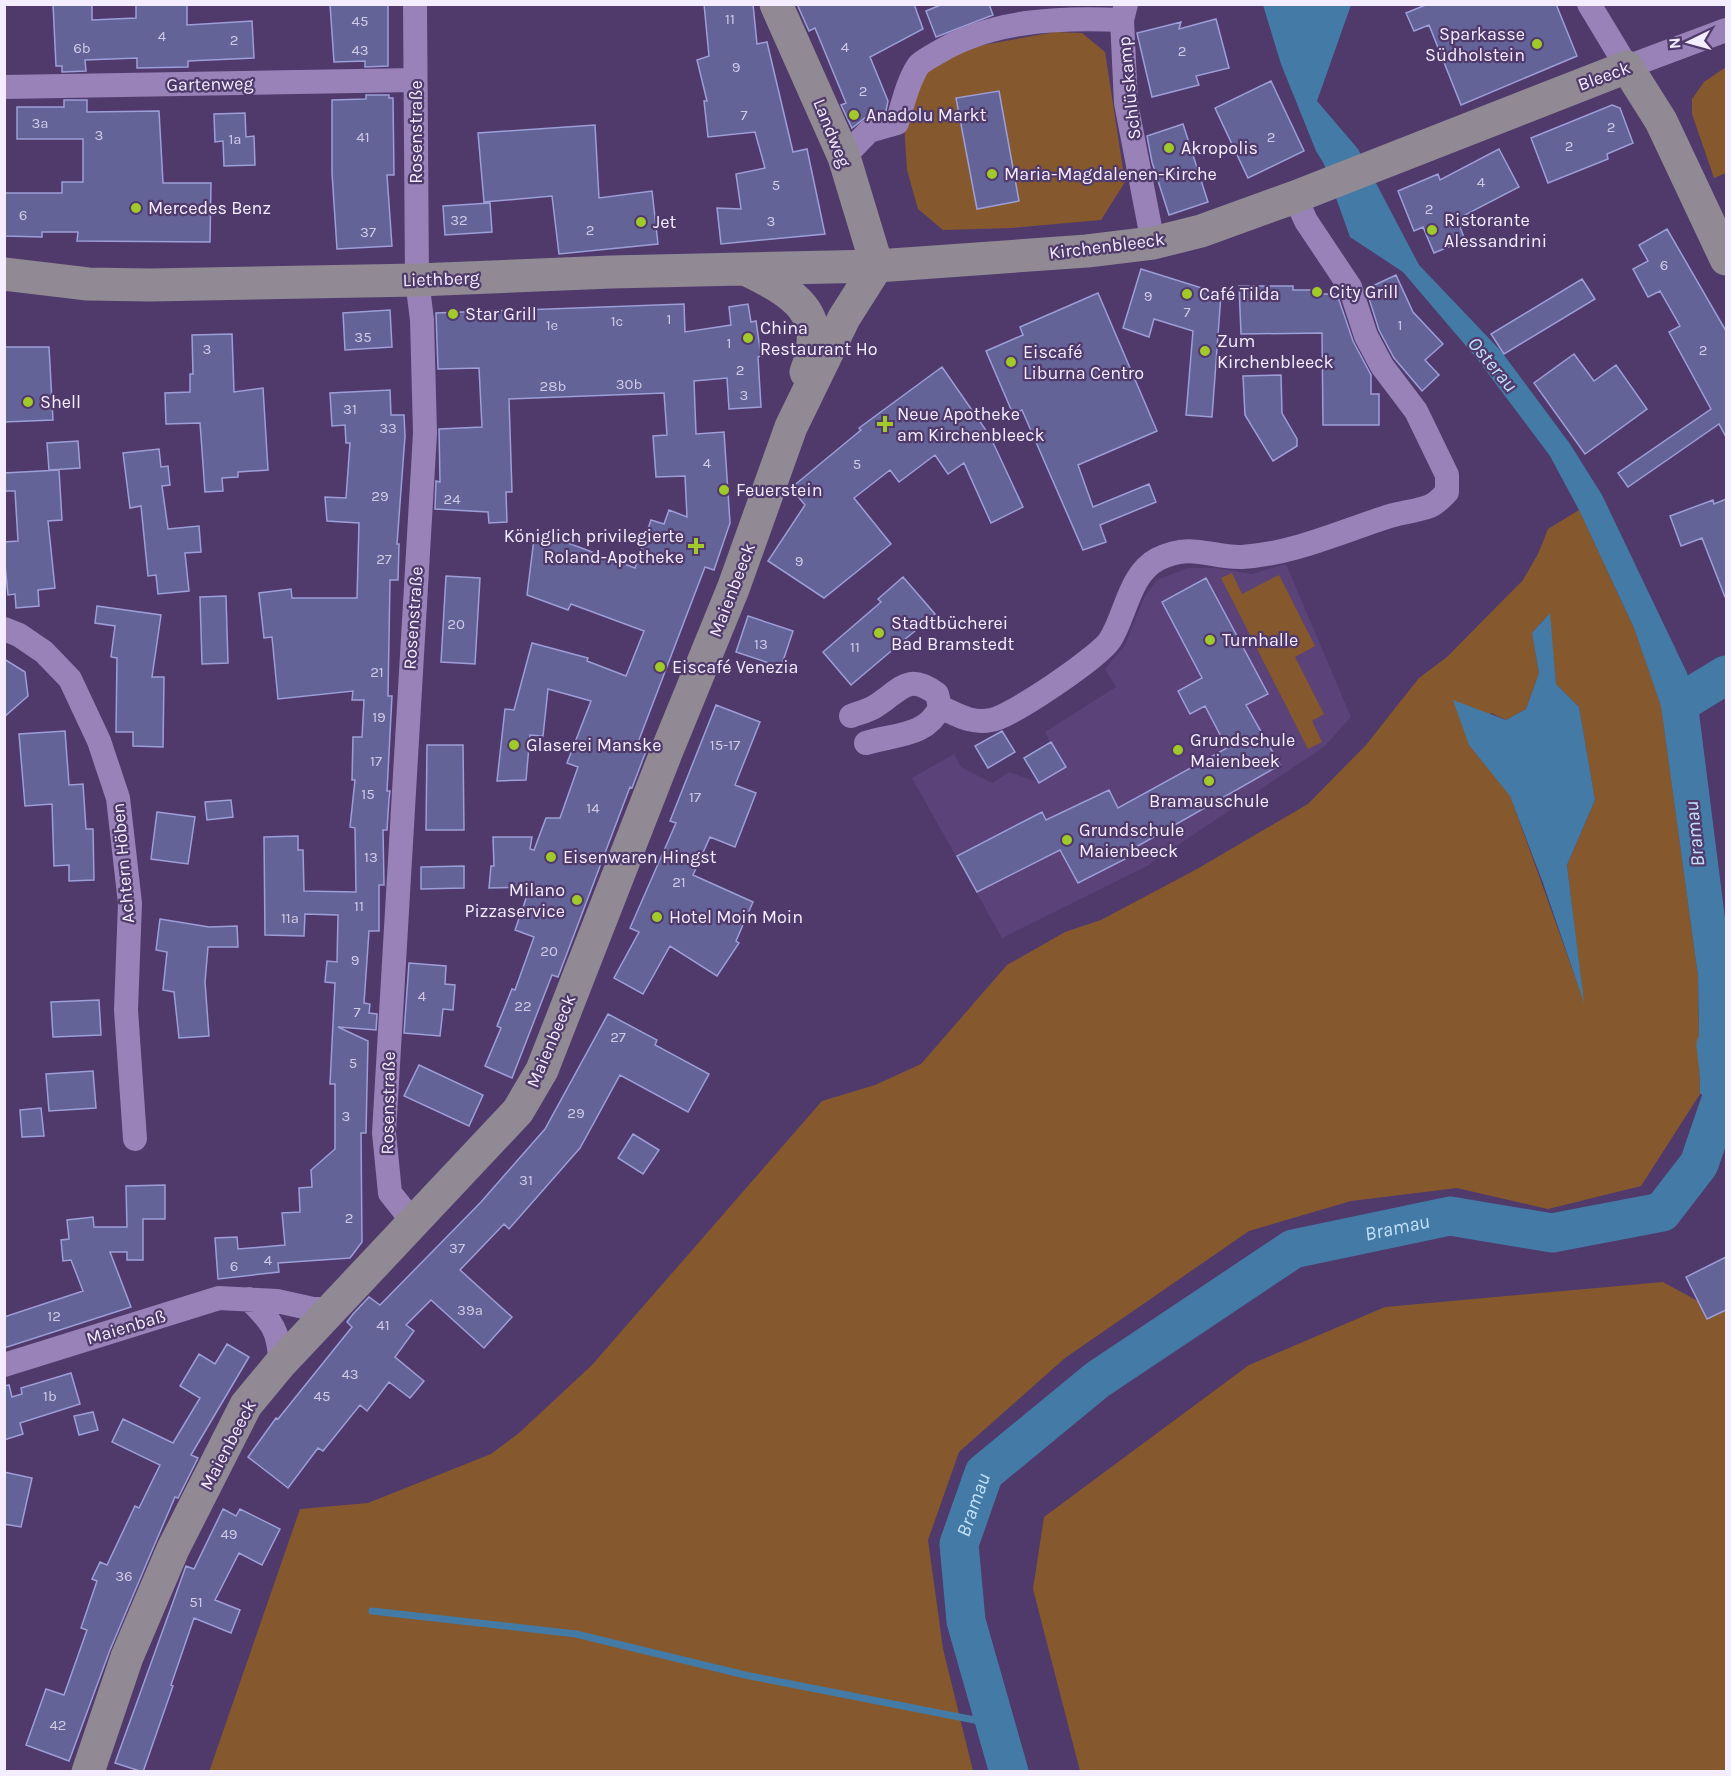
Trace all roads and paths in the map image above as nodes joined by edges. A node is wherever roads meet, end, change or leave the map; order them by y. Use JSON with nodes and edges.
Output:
{"nodes":[{"id":1,"x":415,"y":4,"type":"edge"},
{"id":2,"x":776,"y":4,"type":"edge"},
{"id":3,"x":1589,"y":4,"type":"edge"},
{"id":4,"x":1124,"y":12,"type":"edge"},
{"id":5,"x":1726,"y":30,"type":"edge"},
{"id":6,"x":1627,"y":67,"type":"junction"},
{"id":7,"x":415,"y":80,"type":"junction"},
{"id":8,"x":4,"y":87,"type":"edge"},
{"id":9,"x":844,"y":157,"type":"junction"},
{"id":10,"x":1376,"y":165,"type":"joint"},
{"id":11,"x":1295,"y":197,"type":"junction"},
{"id":12,"x":1153,"y":243,"type":"junction"},
{"id":13,"x":1726,"y":260,"type":"edge"},
{"id":14,"x":877,"y":266,"type":"junction"},
{"id":15,"x":742,"y":268,"type":"junction"},
{"id":16,"x":4,"y":274,"type":"edge"},
{"id":17,"x":417,"y":280,"type":"junction"},
{"id":18,"x":791,"y":428,"type":"junction"},
{"id":19,"x":4,"y":629,"type":"edge"},
{"id":20,"x":940,"y":707,"type":"junction"},
{"id":21,"x":851,"y":716,"type":"dead end"},
{"id":22,"x":866,"y":743,"type":"dead end"},
{"id":23,"x":135,"y":1139,"type":"dead end"},
{"id":24,"x":413,"y":1222,"type":"junction"},
{"id":25,"x":249,"y":1299,"type":"junction"},
{"id":26,"x":332,"y":1309,"type":"junction"},
{"id":27,"x":280,"y":1364,"type":"junction"},
{"id":28,"x":4,"y":1365,"type":"edge"},
{"id":29,"x":88,"y":1772,"type":"edge"}],
"edges":[{"from":1,"to":7,"type":"street","name":"Rosenstraße"},
{"from":2,"to":9,"type":"street","name":"Landweg"},
{"from":3,"to":6,"type":"street"},
{"from":4,"to":9,"type":"street"},
{"from":4,"to":12,"type":"street","name":"Schlüskamp"},
{"from":5,"to":6,"type":"street","name":"Bleeck"},
{"from":6,"to":10,"type":"street","name":"Bleeck"},
{"from":6,"to":13,"type":"street"},
{"from":7,"to":8,"type":"street","name":"Gartenweg"},
{"from":7,"to":17,"type":"street","name":"Rosenstraße"},
{"from":9,"to":14,"type":"street","name":"Landweg"},
{"from":10,"to":11,"type":"street","name":"Kirchenbleeck"},
{"from":11,"to":12,"type":"street","name":"Kirchenbleeck"},
{"from":11,"to":20,"type":"street"},
{"from":12,"to":14,"type":"street","name":"Kirchenbleeck"},
{"from":14,"to":15,"type":"street","name":"Liethberg"},
{"from":14,"to":18,"type":"street","name":"Maienbeeck"},
{"from":15,"to":17,"type":"street","name":"Liethberg"},
{"from":15,"to":18,"type":"street"},
{"from":16,"to":17,"type":"street","name":"Liethberg"},
{"from":17,"to":24,"type":"street","name":"Rosenstraße"},
{"from":18,"to":24,"type":"street","name":"Maienbeeck"},
{"from":19,"to":23,"type":"street","name":"Achtern Höben"},
{"from":20,"to":21,"type":"street"},
{"from":20,"to":22,"type":"street"},
{"from":24,"to":26,"type":"street","name":"Maienbeeck"},
{"from":25,"to":26,"type":"street","name":"Maienbaß"},
{"from":25,"to":27,"type":"street"},
{"from":25,"to":28,"type":"street","name":"Maienbaß"},
{"from":26,"to":27,"type":"street","name":"Maienbeeck"},
{"from":27,"to":29,"type":"street","name":"Maienbeeck"}]}
